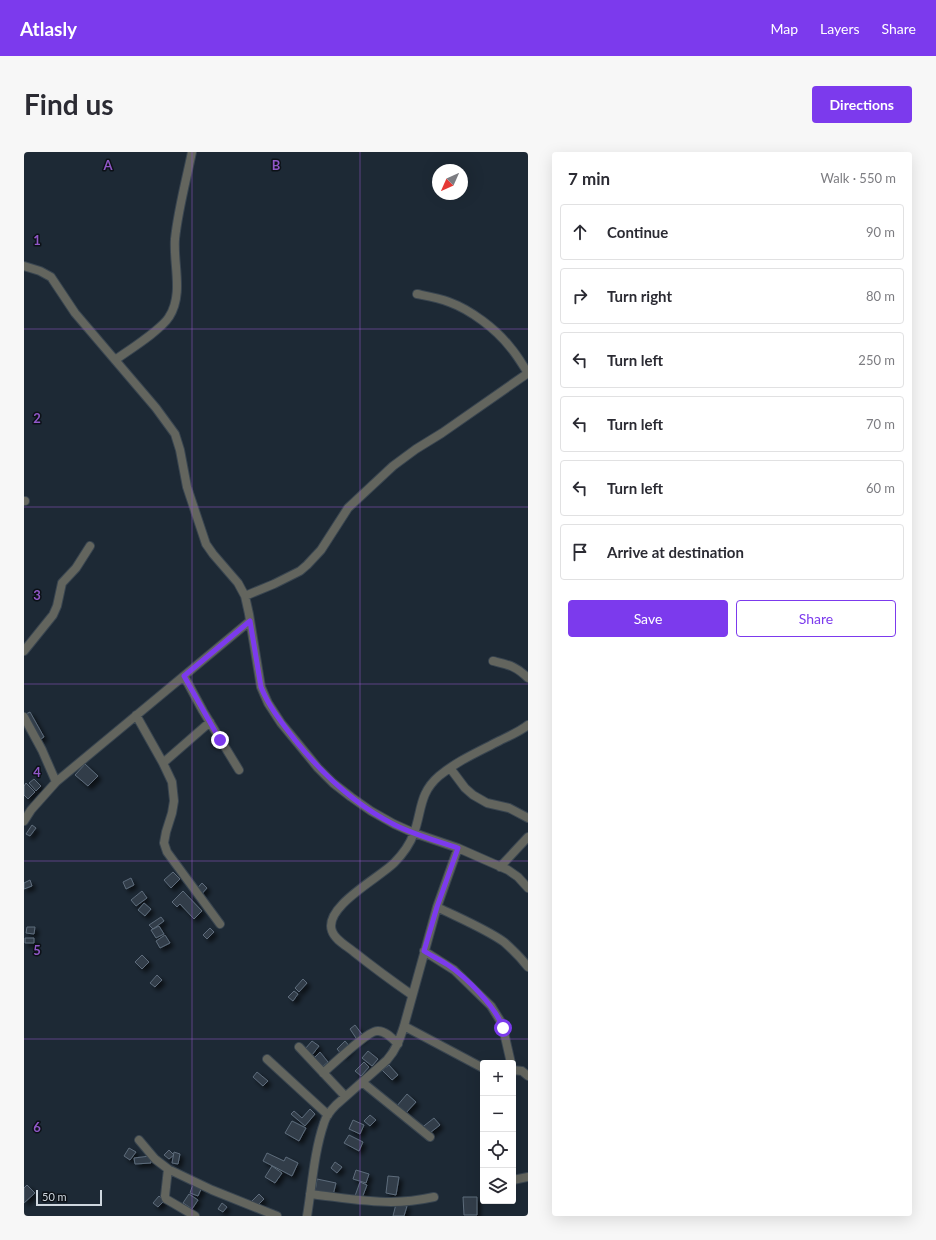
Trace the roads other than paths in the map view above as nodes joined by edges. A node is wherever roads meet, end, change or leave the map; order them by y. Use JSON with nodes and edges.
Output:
{"nodes":[{"id":1,"x":192,"y":152,"type":"edge"},
{"id":2,"x":24,"y":266,"type":"edge"},
{"id":3,"x":416,"y":294,"type":"dead end"},
{"id":4,"x":115,"y":360,"type":"junction"},
{"id":5,"x":528,"y":373,"type":"edge"},
{"id":6,"x":90,"y":546,"type":"dead end"},
{"id":7,"x":245,"y":596,"type":"junction"},
{"id":8,"x":250,"y":621,"type":"junction"},
{"id":9,"x":24,"y":651,"type":"edge"},
{"id":10,"x":493,"y":661,"type":"dead end"},
{"id":11,"x":184,"y":676,"type":"junction"},
{"id":12,"x":528,"y":678,"type":"edge"},
{"id":13,"x":136,"y":715,"type":"junction"},
{"id":14,"x":24,"y":717,"type":"edge"},
{"id":15,"x":210,"y":722,"type":"junction"},
{"id":16,"x":528,"y":725,"type":"edge"},
{"id":17,"x":163,"y":763,"type":"junction"},
{"id":18,"x":450,"y":768,"type":"junction"},
{"id":19,"x":239,"y":770,"type":"dead end"},
{"id":20,"x":56,"y":782,"type":"junction"},
{"id":21,"x":528,"y":818,"type":"edge"},
{"id":22,"x":24,"y":821,"type":"edge"},
{"id":23,"x":414,"y":833,"type":"junction"},
{"id":24,"x":528,"y":837,"type":"edge"},
{"id":25,"x":458,"y":848,"type":"junction"},
{"id":26,"x":500,"y":867,"type":"junction"},
{"id":27,"x":528,"y":888,"type":"edge"},
{"id":28,"x":437,"y":907,"type":"junction"},
{"id":29,"x":220,"y":924,"type":"dead end"},
{"id":30,"x":424,"y":951,"type":"junction"},
{"id":31,"x":528,"y":968,"type":"edge"},
{"id":32,"x":412,"y":995,"type":"junction"},
{"id":33,"x":404,"y":1026,"type":"junction"},
{"id":34,"x":398,"y":1044,"type":"junction"},
{"id":35,"x":299,"y":1048,"type":"dead end"},
{"id":36,"x":267,"y":1059,"type":"dead end"},
{"id":37,"x":510,"y":1060,"type":"edge"},
{"id":38,"x":480,"y":1066,"type":"edge"},
{"id":39,"x":516,"y":1070,"type":"edge"},
{"id":40,"x":323,"y":1073,"type":"junction"},
{"id":41,"x":528,"y":1074,"type":"edge"},
{"id":42,"x":362,"y":1082,"type":"junction"},
{"id":43,"x":345,"y":1096,"type":"junction"},
{"id":44,"x":328,"y":1115,"type":"junction"},
{"id":45,"x":430,"y":1137,"type":"dead end"},
{"id":46,"x":138,"y":1140,"type":"dead end"},
{"id":47,"x":168,"y":1169,"type":"junction"},
{"id":48,"x":528,"y":1178,"type":"edge"},
{"id":49,"x":516,"y":1180,"type":"edge"},
{"id":50,"x":310,"y":1194,"type":"junction"},
{"id":51,"x":434,"y":1198,"type":"dead end"},
{"id":52,"x":195,"y":1216,"type":"edge"},
{"id":53,"x":277,"y":1216,"type":"edge"},
{"id":54,"x":307,"y":1216,"type":"edge"}],
"edges":[{"from":1,"to":4,"type":"street"},
{"from":2,"to":4,"type":"street"},
{"from":3,"to":5,"type":"street"},
{"from":4,"to":7,"type":"street"},
{"from":5,"to":7,"type":"street"},
{"from":6,"to":9,"type":"street"},
{"from":7,"to":8,"type":"street"},
{"from":8,"to":11,"type":"street"},
{"from":8,"to":23,"type":"street"},
{"from":10,"to":12,"type":"street"},
{"from":11,"to":13,"type":"street"},
{"from":11,"to":15,"type":"street"},
{"from":13,"to":17,"type":"street"},
{"from":13,"to":20,"type":"street"},
{"from":14,"to":20,"type":"street"},
{"from":15,"to":17,"type":"street"},
{"from":15,"to":19,"type":"street"},
{"from":16,"to":18,"type":"street"},
{"from":17,"to":29,"type":"street"},
{"from":18,"to":21,"type":"street"},
{"from":18,"to":23,"type":"street"},
{"from":20,"to":22,"type":"street"},
{"from":23,"to":25,"type":"street"},
{"from":23,"to":32,"type":"street"},
{"from":24,"to":26,"type":"street"},
{"from":25,"to":26,"type":"street"},
{"from":25,"to":28,"type":"street"},
{"from":26,"to":27,"type":"street"},
{"from":28,"to":30,"type":"street"},
{"from":28,"to":31,"type":"street"},
{"from":30,"to":32,"type":"street"},
{"from":30,"to":37,"type":"street"},
{"from":32,"to":33,"type":"street"},
{"from":33,"to":34,"type":"street"},
{"from":33,"to":38,"type":"street"},
{"from":34,"to":40,"type":"street"},
{"from":34,"to":42,"type":"street"},
{"from":35,"to":40,"type":"street"},
{"from":36,"to":44,"type":"street"},
{"from":39,"to":41,"type":"street"},
{"from":40,"to":43,"type":"street"},
{"from":42,"to":43,"type":"street"},
{"from":42,"to":45,"type":"street"},
{"from":43,"to":44,"type":"street"},
{"from":44,"to":50,"type":"street"},
{"from":46,"to":47,"type":"street"},
{"from":47,"to":52,"type":"street"},
{"from":47,"to":53,"type":"street"},
{"from":48,"to":49,"type":"street"},
{"from":50,"to":51,"type":"street"},
{"from":50,"to":54,"type":"street"}]}
